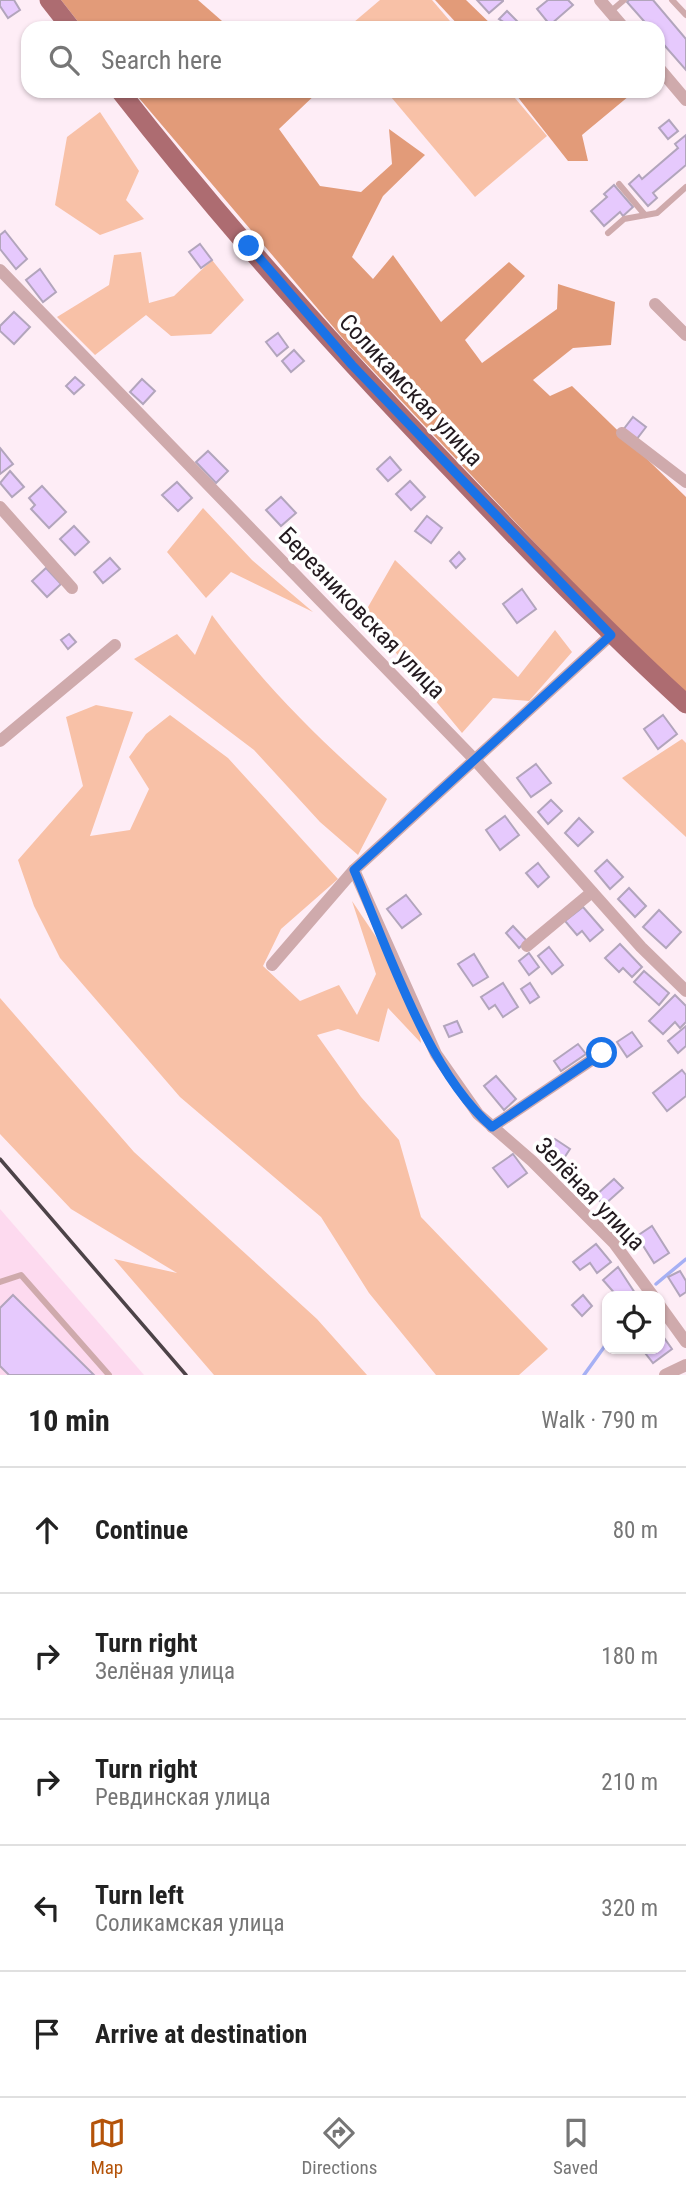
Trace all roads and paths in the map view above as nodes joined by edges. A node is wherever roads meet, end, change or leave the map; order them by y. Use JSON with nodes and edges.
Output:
{"nodes":[{"id":1,"x":49,"y":0,"type":"edge"},
{"id":2,"x":600,"y":0,"type":"edge"},
{"id":3,"x":624,"y":0,"type":"edge"},
{"id":4,"x":673,"y":0,"type":"edge"},
{"id":5,"x":610,"y":12,"type":"junction"},
{"id":6,"x":686,"y":15,"type":"edge"},
{"id":7,"x":66,"y":21,"type":"edge"},
{"id":8,"x":618,"y":21,"type":"edge"},
{"id":9,"x":665,"y":76,"type":"edge"},
{"id":10,"x":126,"y":98,"type":"edge"},
{"id":11,"x":686,"y":100,"type":"edge"},
{"id":12,"x":619,"y":184,"type":"dead end"},
{"id":13,"x":686,"y":187,"type":"edge"},
{"id":14,"x":645,"y":215,"type":"junction"},
{"id":15,"x":608,"y":233,"type":"dead end"},
{"id":16,"x":0,"y":270,"type":"edge"},
{"id":17,"x":655,"y":304,"type":"dead end"},
{"id":18,"x":686,"y":335,"type":"edge"},
{"id":19,"x":622,"y":433,"type":"dead end"},
{"id":20,"x":686,"y":482,"type":"edge"},
{"id":21,"x":0,"y":507,"type":"edge"},
{"id":22,"x":72,"y":588,"type":"dead end"},
{"id":23,"x":611,"y":635,"type":"junction"},
{"id":24,"x":115,"y":645,"type":"dead end"},
{"id":25,"x":686,"y":704,"type":"edge"},
{"id":26,"x":0,"y":741,"type":"edge"},
{"id":27,"x":475,"y":760,"type":"junction"},
{"id":28,"x":354,"y":870,"type":"junction"},
{"id":29,"x":592,"y":892,"type":"junction"},
{"id":30,"x":527,"y":946,"type":"dead end"},
{"id":31,"x":272,"y":965,"type":"dead end"},
{"id":32,"x":686,"y":991,"type":"edge"},
{"id":33,"x":602,"y":1053,"type":"dead end"},
{"id":34,"x":492,"y":1127,"type":"junction"},
{"id":35,"x":0,"y":1282,"type":"edge"},
{"id":36,"x":649,"y":1291,"type":"edge"},
{"id":37,"x":665,"y":1313,"type":"edge"},
{"id":38,"x":686,"y":1342,"type":"edge"},
{"id":39,"x":686,"y":1365,"type":"edge"},
{"id":40,"x":108,"y":1375,"type":"edge"},
{"id":41,"x":665,"y":1375,"type":"edge"}],
"edges":[{"from":1,"to":7,"type":"main road"},
{"from":2,"to":5,"type":"street"},
{"from":3,"to":5,"type":"lane"},
{"from":4,"to":6,"type":"lane"},
{"from":5,"to":8,"type":"street"},
{"from":9,"to":11,"type":"street"},
{"from":10,"to":23,"type":"main road","name":"Соликамская улица"},
{"from":12,"to":14,"type":"lane"},
{"from":13,"to":14,"type":"lane"},
{"from":14,"to":15,"type":"lane"},
{"from":16,"to":27,"type":"street","name":"Березниковская улица"},
{"from":17,"to":18,"type":"street"},
{"from":19,"to":20,"type":"street"},
{"from":21,"to":22,"type":"street"},
{"from":23,"to":25,"type":"main road","name":"Соликамская улица"},
{"from":23,"to":27,"type":"street"},
{"from":24,"to":26,"type":"street"},
{"from":27,"to":28,"type":"street"},
{"from":27,"to":29,"type":"street","name":"Березниковская улица"},
{"from":28,"to":31,"type":"street"},
{"from":28,"to":34,"type":"street","name":"Зелёная улица"},
{"from":29,"to":30,"type":"street"},
{"from":29,"to":32,"type":"street","name":"Березниковская улица"},
{"from":33,"to":34,"type":"street"},
{"from":34,"to":36,"type":"street","name":"Зелёная улица"},
{"from":35,"to":40,"type":"lane"},
{"from":37,"to":38,"type":"street"},
{"from":39,"to":41,"type":"street"}]}
